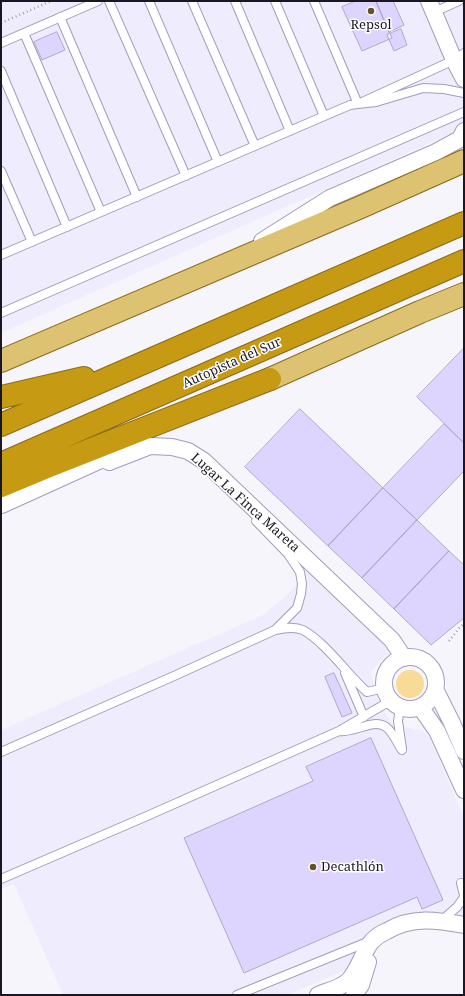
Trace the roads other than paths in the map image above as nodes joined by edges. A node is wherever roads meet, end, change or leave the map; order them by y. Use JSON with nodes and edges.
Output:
{"nodes":[{"id":1,"x":98,"y":1,"type":"edge"},
{"id":2,"x":109,"y":1,"type":"edge"},
{"id":3,"x":149,"y":1,"type":"edge"},
{"id":4,"x":192,"y":1,"type":"edge"},
{"id":5,"x":235,"y":1,"type":"edge"},
{"id":6,"x":275,"y":1,"type":"edge"},
{"id":7,"x":314,"y":1,"type":"edge"},
{"id":8,"x":459,"y":1,"type":"edge"},
{"id":9,"x":431,"y":6,"type":"edge"},
{"id":10,"x":60,"y":17,"type":"junction"},
{"id":11,"x":24,"y":33,"type":"junction"},
{"id":12,"x":1,"y":43,"type":"edge"},
{"id":13,"x":459,"y":56,"type":"edge"},
{"id":14,"x":1,"y":71,"type":"edge"},
{"id":15,"x":464,"y":79,"type":"edge"},
{"id":16,"x":464,"y":92,"type":"edge"},
{"id":17,"x":358,"y":104,"type":"junction"},
{"id":18,"x":464,"y":112,"type":"edge"},
{"id":19,"x":324,"y":116,"type":"junction"},
{"id":20,"x":290,"y":131,"type":"junction"},
{"id":21,"x":464,"y":131,"type":"edge"},
{"id":22,"x":255,"y":146,"type":"junction"},
{"id":23,"x":464,"y":161,"type":"edge"},
{"id":24,"x":218,"y":162,"type":"junction"},
{"id":25,"x":1,"y":171,"type":"edge"},
{"id":26,"x":186,"y":176,"type":"junction"},
{"id":27,"x":137,"y":197,"type":"junction"},
{"id":28,"x":101,"y":212,"type":"junction"},
{"id":29,"x":464,"y":223,"type":"edge"},
{"id":30,"x":67,"y":227,"type":"junction"},
{"id":31,"x":32,"y":242,"type":"junction"},
{"id":32,"x":1,"y":255,"type":"edge"},
{"id":33,"x":464,"y":261,"type":"edge"},
{"id":34,"x":217,"y":269,"type":"junction"},
{"id":35,"x":464,"y":294,"type":"edge"},
{"id":36,"x":1,"y":313,"type":"edge"},
{"id":37,"x":1,"y":361,"type":"edge"},
{"id":38,"x":141,"y":364,"type":"junction"},
{"id":39,"x":270,"y":379,"type":"junction"},
{"id":40,"x":1,"y":397,"type":"edge"},
{"id":41,"x":1,"y":425,"type":"edge"},
{"id":42,"x":1,"y":464,"type":"edge"},
{"id":43,"x":49,"y":481,"type":"junction"},
{"id":44,"x":1,"y":486,"type":"edge"},
{"id":45,"x":246,"y":501,"type":"junction"},
{"id":46,"x":1,"y":502,"type":"edge"},
{"id":47,"x":275,"y":630,"type":"junction"},
{"id":48,"x":404,"y":658,"type":"junction"},
{"id":49,"x":344,"y":669,"type":"junction"},
{"id":50,"x":436,"y":691,"type":"junction"},
{"id":51,"x":391,"y":699,"type":"junction"},
{"id":52,"x":421,"y":708,"type":"junction"},
{"id":53,"x":364,"y":717,"type":"junction"},
{"id":54,"x":338,"y":731,"type":"junction"},
{"id":55,"x":464,"y":751,"type":"edge"},
{"id":56,"x":1,"y":752,"type":"edge"},
{"id":57,"x":464,"y":790,"type":"edge"},
{"id":58,"x":1,"y":879,"type":"edge"},
{"id":59,"x":461,"y":883,"type":"dead end"},
{"id":60,"x":464,"y":896,"type":"edge"},
{"id":61,"x":441,"y":921,"type":"junction"},
{"id":62,"x":464,"y":925,"type":"edge"},
{"id":63,"x":464,"y":936,"type":"edge"},
{"id":64,"x":373,"y":940,"type":"junction"},
{"id":65,"x":237,"y":995,"type":"edge"},
{"id":66,"x":318,"y":995,"type":"edge"},
{"id":67,"x":354,"y":995,"type":"edge"}],
"edges":[{"from":1,"to":10,"type":"lane"},
{"from":2,"to":26,"type":"lane"},
{"from":3,"to":24,"type":"lane"},
{"from":4,"to":22,"type":"lane"},
{"from":5,"to":20,"type":"lane"},
{"from":6,"to":19,"type":"lane"},
{"from":7,"to":17,"type":"lane"},
{"from":8,"to":9,"type":"lane"},
{"from":9,"to":13,"type":"street"},
{"from":10,"to":11,"type":"lane"},
{"from":10,"to":27,"type":"lane"},
{"from":11,"to":12,"type":"lane"},
{"from":11,"to":28,"type":"lane"},
{"from":13,"to":15,"type":"street"},
{"from":13,"to":17,"type":"lane"},
{"from":14,"to":30,"type":"lane"},
{"from":16,"to":17,"type":"lane"},
{"from":17,"to":19,"type":"lane"},
{"from":18,"to":36,"type":"lane"},
{"from":19,"to":20,"type":"lane"},
{"from":20,"to":22,"type":"lane"},
{"from":21,"to":34,"type":"street"},
{"from":22,"to":24,"type":"lane"},
{"from":23,"to":34,"type":"main road"},
{"from":24,"to":26,"type":"lane"},
{"from":25,"to":31,"type":"lane"},
{"from":26,"to":27,"type":"lane"},
{"from":27,"to":28,"type":"lane"},
{"from":28,"to":30,"type":"lane"},
{"from":29,"to":38,"type":"highway"},
{"from":30,"to":31,"type":"lane"},
{"from":31,"to":32,"type":"lane"},
{"from":33,"to":42,"type":"highway","name":"Autopista del Sur"},
{"from":34,"to":37,"type":"main road"},
{"from":35,"to":39,"type":"main road"},
{"from":38,"to":40,"type":"highway"},
{"from":38,"to":41,"type":"highway"},
{"from":39,"to":43,"type":"street"},
{"from":39,"to":44,"type":"highway"},
{"from":43,"to":45,"type":"street","name":"Lugar La Finca Mareta"},
{"from":43,"to":46,"type":"street"},
{"from":45,"to":47,"type":"lane"},
{"from":45,"to":48,"type":"street","name":"Lugar La Finca Mareta"},
{"from":47,"to":49,"type":"lane"},
{"from":47,"to":56,"type":"lane"},
{"from":48,"to":50,"type":"street"},
{"from":48,"to":51,"type":"street"},
{"from":49,"to":51,"type":"lane"},
{"from":49,"to":53,"type":"lane"},
{"from":50,"to":52,"type":"street"},
{"from":50,"to":55,"type":"street"},
{"from":51,"to":52,"type":"street"},
{"from":51,"to":53,"type":"lane"},
{"from":51,"to":54,"type":"lane"},
{"from":52,"to":57,"type":"street"},
{"from":53,"to":54,"type":"lane"},
{"from":54,"to":58,"type":"lane"},
{"from":59,"to":60,"type":"lane"},
{"from":60,"to":61,"type":"lane"},
{"from":61,"to":62,"type":"street"},
{"from":61,"to":64,"type":"street"},
{"from":63,"to":67,"type":"street"},
{"from":64,"to":65,"type":"lane"},
{"from":64,"to":66,"type":"street"}]}
